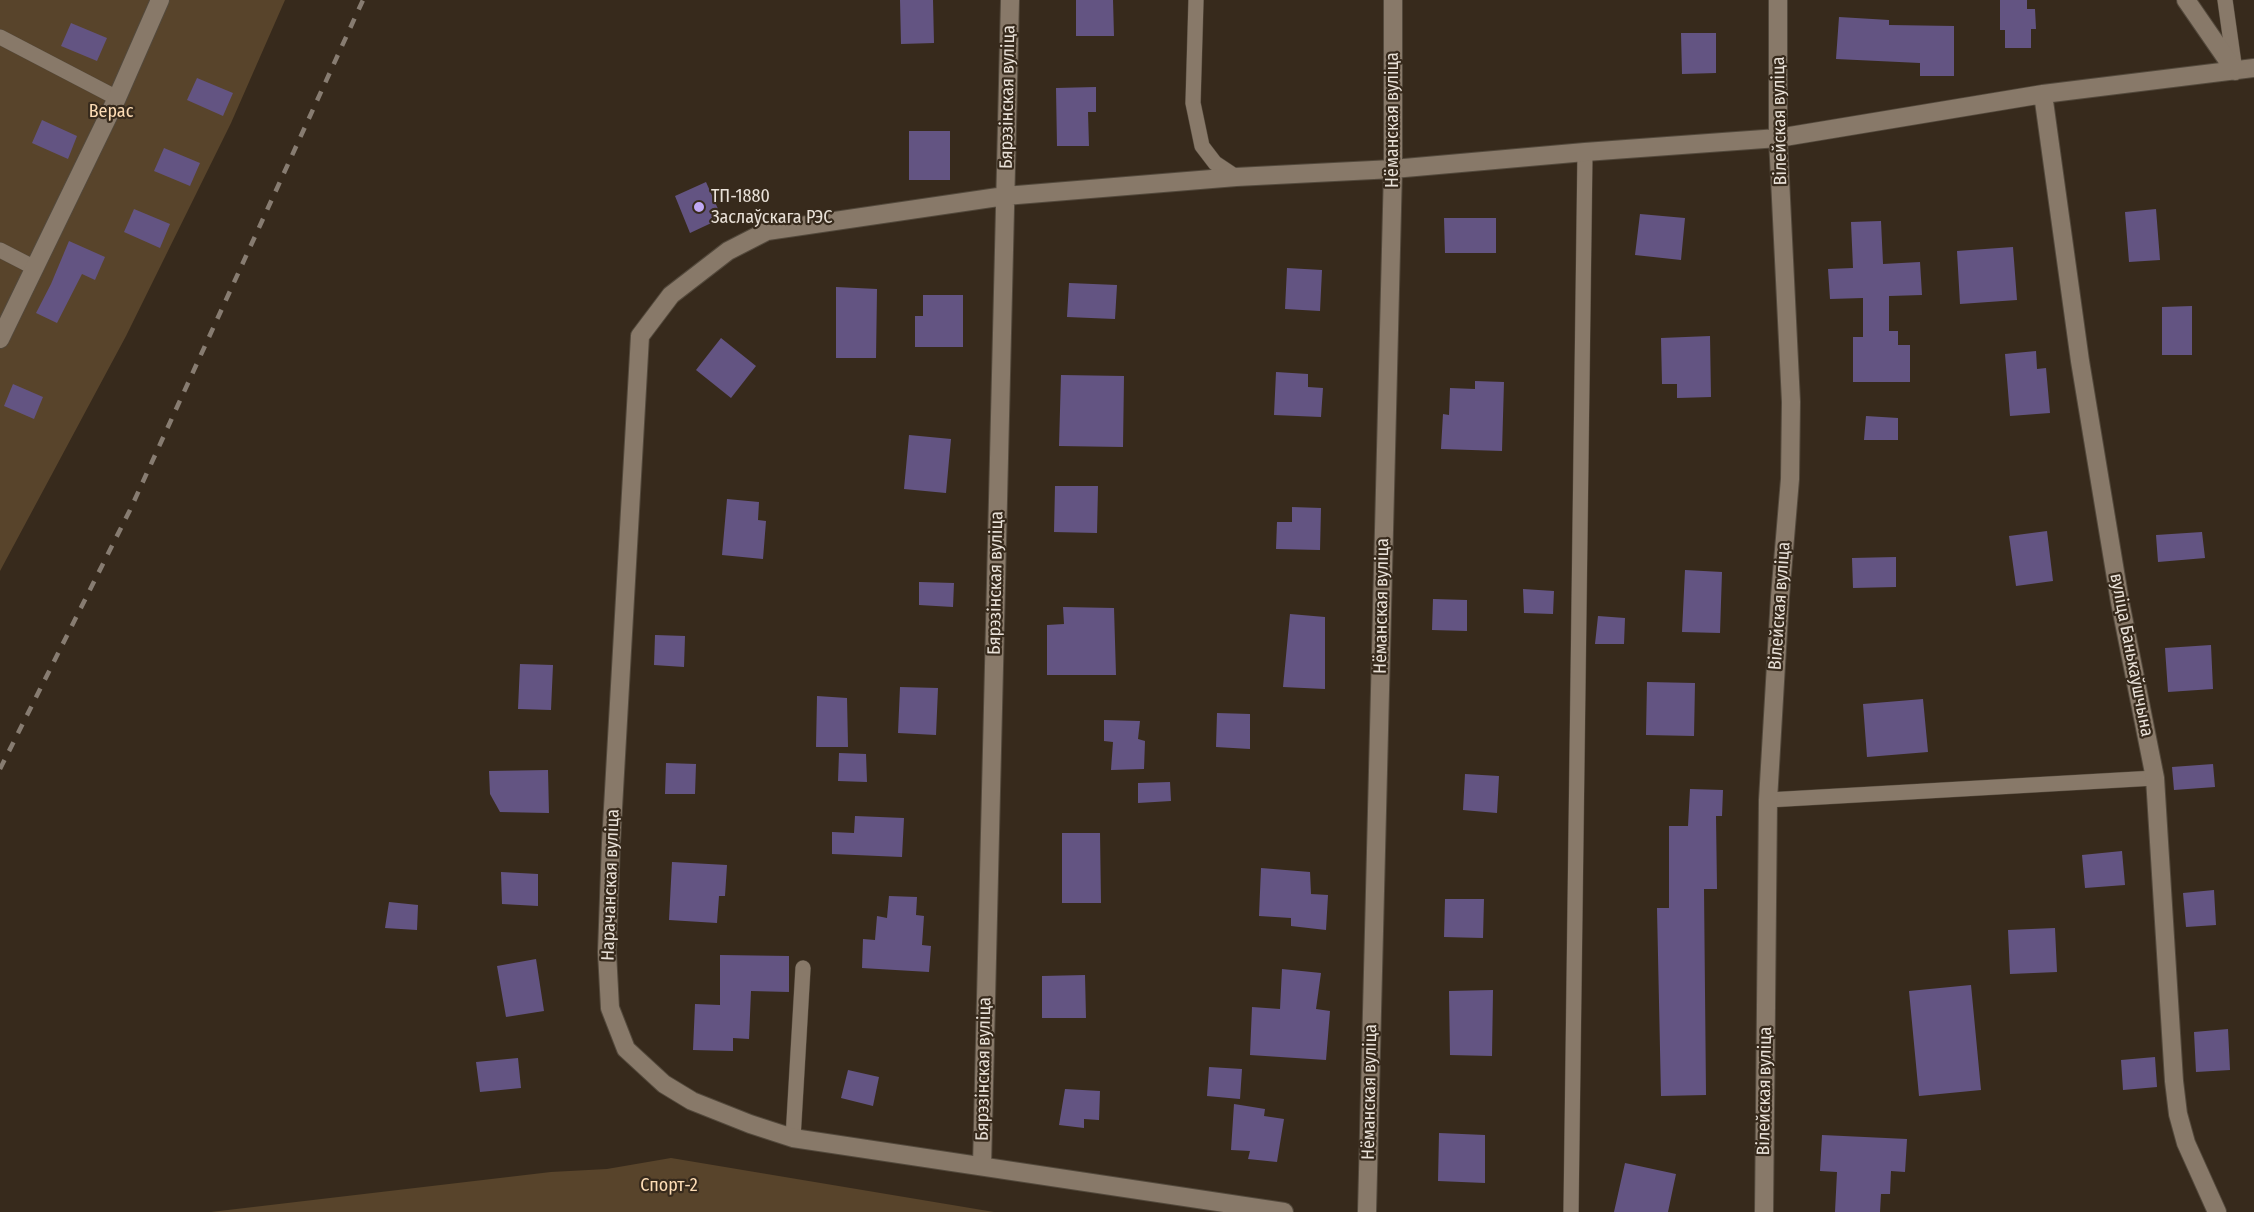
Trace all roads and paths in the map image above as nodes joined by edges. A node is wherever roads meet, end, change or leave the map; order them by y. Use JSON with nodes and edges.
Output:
{"nodes":[{"id":1,"x":160,"y":0,"type":"edge"},
{"id":2,"x":1010,"y":0,"type":"edge"},
{"id":3,"x":1196,"y":0,"type":"edge"},
{"id":4,"x":1393,"y":0,"type":"edge"},
{"id":5,"x":1778,"y":0,"type":"edge"},
{"id":6,"x":2186,"y":0,"type":"edge"},
{"id":7,"x":2225,"y":0,"type":"edge"},
{"id":8,"x":0,"y":37,"type":"edge"},
{"id":9,"x":2254,"y":68,"type":"edge"},
{"id":10,"x":2235,"y":70,"type":"junction"},
{"id":11,"x":2043,"y":94,"type":"junction"},
{"id":12,"x":117,"y":98,"type":"junction"},
{"id":13,"x":1778,"y":138,"type":"junction"},
{"id":14,"x":1585,"y":152,"type":"junction"},
{"id":15,"x":1393,"y":169,"type":"junction"},
{"id":16,"x":1236,"y":177,"type":"junction"},
{"id":17,"x":1005,"y":196,"type":"junction"},
{"id":18,"x":0,"y":250,"type":"edge"},
{"id":19,"x":35,"y":268,"type":"junction"},
{"id":20,"x":0,"y":339,"type":"edge"},
{"id":21,"x":2155,"y":778,"type":"junction"},
{"id":22,"x":1768,"y":800,"type":"junction"},
{"id":23,"x":803,"y":968,"type":"dead end"},
{"id":24,"x":793,"y":1138,"type":"junction"},
{"id":25,"x":982,"y":1166,"type":"junction"},
{"id":26,"x":1284,"y":1212,"type":"edge"},
{"id":27,"x":1367,"y":1212,"type":"edge"},
{"id":28,"x":1571,"y":1212,"type":"edge"},
{"id":29,"x":1764,"y":1212,"type":"edge"},
{"id":30,"x":2217,"y":1212,"type":"edge"}],
"edges":[{"from":1,"to":12,"type":"street"},
{"from":2,"to":17,"type":"street","name":"Бярэзінская вуліца"},
{"from":3,"to":16,"type":"lane"},
{"from":4,"to":15,"type":"street","name":"Нёманская вуліца"},
{"from":5,"to":13,"type":"street","name":"Вілейская вуліца"},
{"from":6,"to":10,"type":"street"},
{"from":7,"to":10,"type":"lane"},
{"from":8,"to":12,"type":"lane"},
{"from":9,"to":10,"type":"street"},
{"from":10,"to":11,"type":"street"},
{"from":11,"to":13,"type":"street"},
{"from":11,"to":21,"type":"street","name":"вуліца Банькаўшчына"},
{"from":12,"to":19,"type":"street"},
{"from":13,"to":14,"type":"street"},
{"from":13,"to":22,"type":"street","name":"Вілейская вуліца"},
{"from":14,"to":15,"type":"street"},
{"from":14,"to":28,"type":"lane"},
{"from":15,"to":16,"type":"street"},
{"from":15,"to":27,"type":"street","name":"Нёманская вуліца"},
{"from":16,"to":17,"type":"street"},
{"from":17,"to":24,"type":"street","name":"Нарачанская вуліца"},
{"from":17,"to":25,"type":"street","name":"Бярэзінская вуліца"},
{"from":18,"to":19,"type":"lane"},
{"from":19,"to":20,"type":"street"},
{"from":21,"to":22,"type":"lane"},
{"from":21,"to":30,"type":"street","name":"вуліца Банькаўшчына"},
{"from":22,"to":29,"type":"street","name":"Вілейская вуліца"},
{"from":23,"to":24,"type":"lane"},
{"from":24,"to":25,"type":"street","name":"Нарачанская вуліца"},
{"from":25,"to":26,"type":"street","name":"Нарачанская вуліца"}]}
